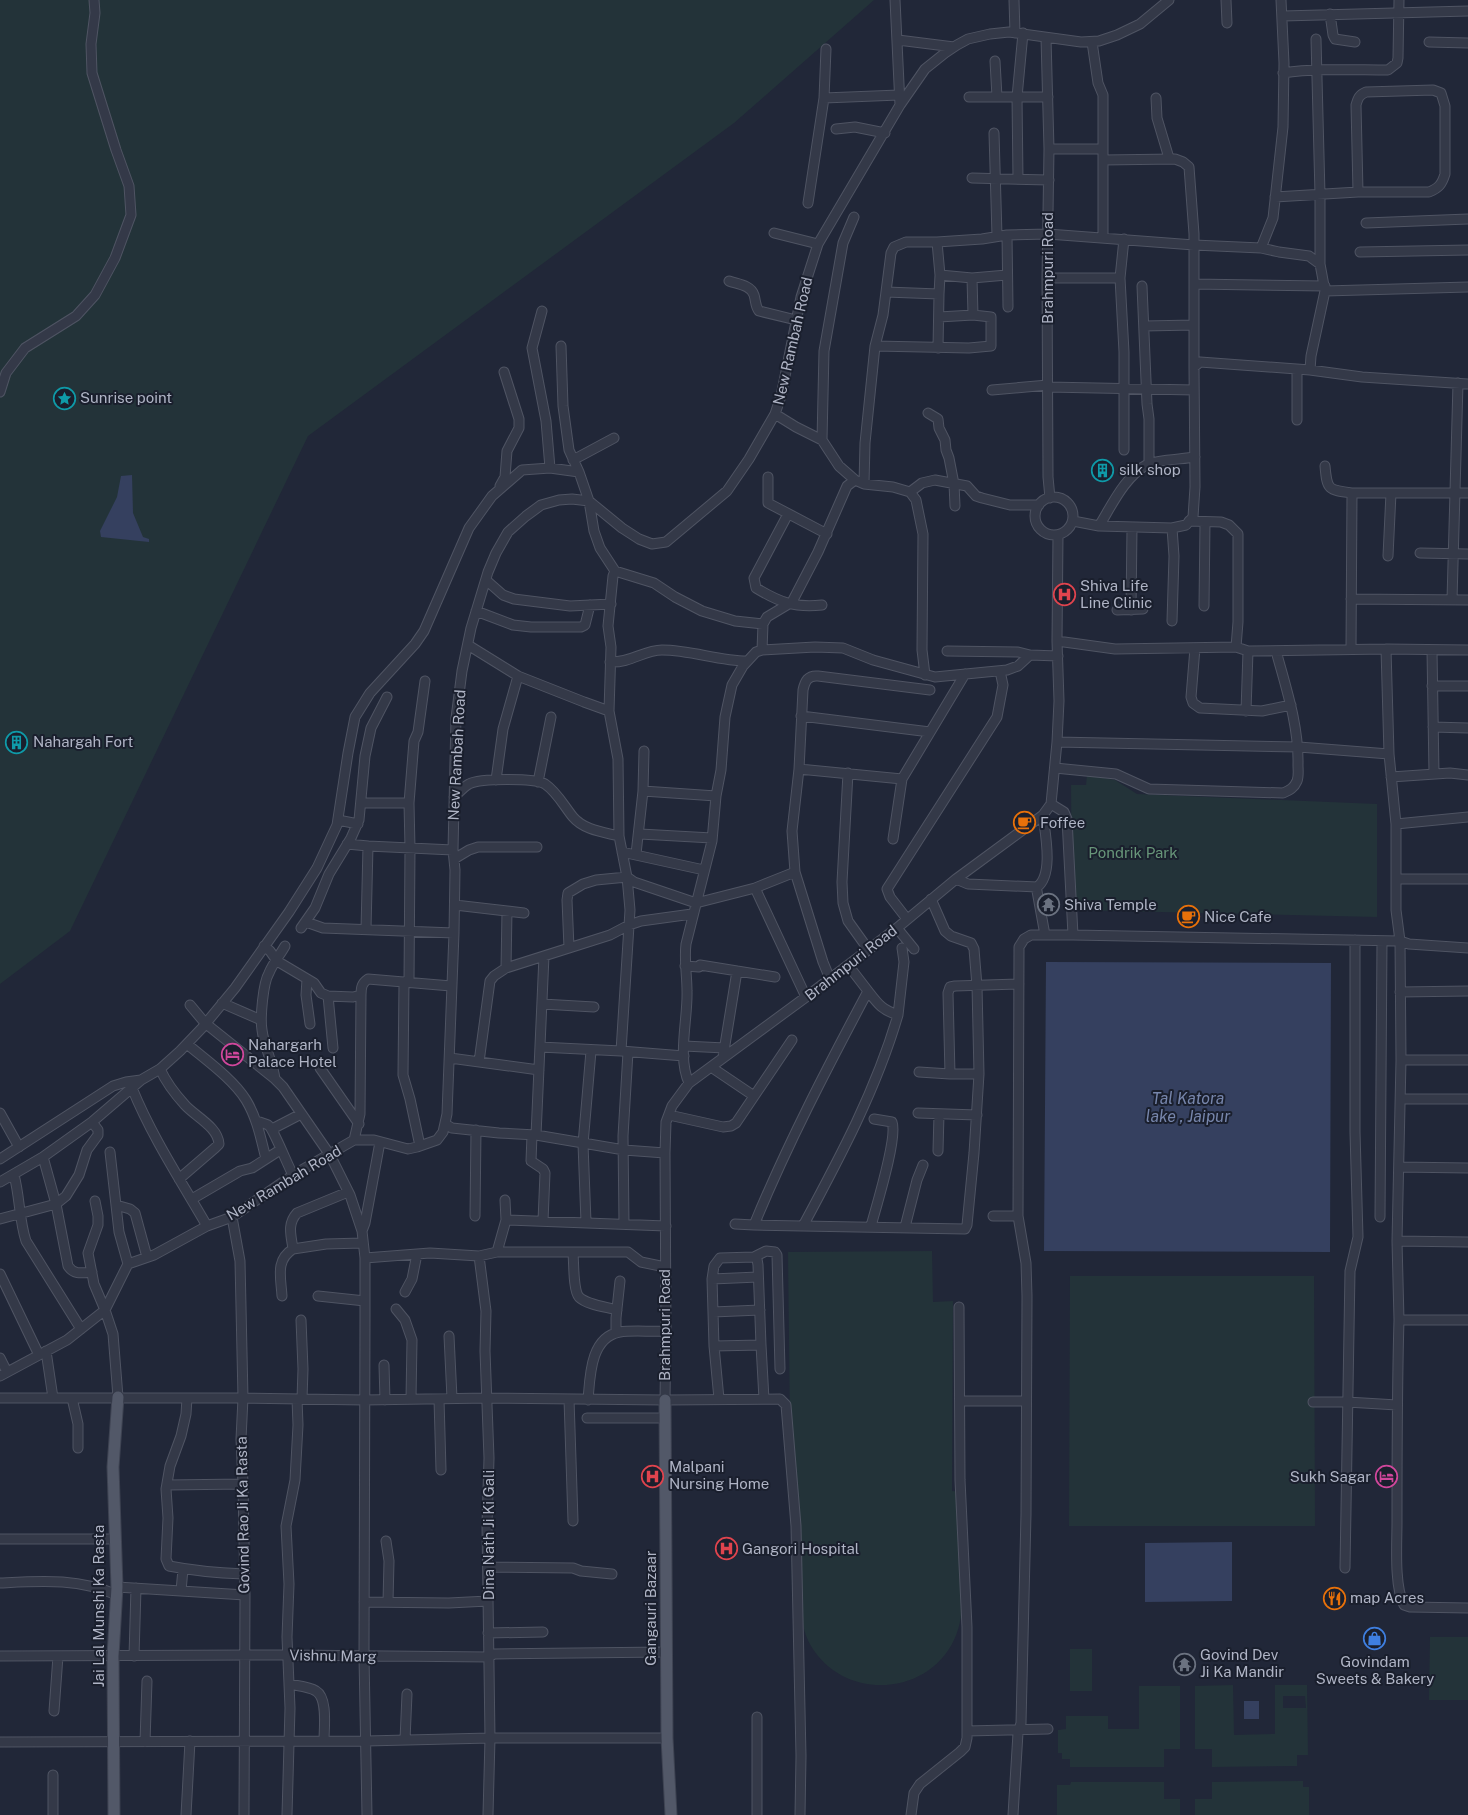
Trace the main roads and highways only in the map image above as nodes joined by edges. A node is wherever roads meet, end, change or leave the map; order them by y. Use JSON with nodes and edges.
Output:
{"nodes":[{"id":1,"x":118,"y":1397,"type":"road end"},
{"id":2,"x":665,"y":1400,"type":"road end"},
{"id":3,"x":672,"y":1814,"type":"edge"},
{"id":4,"x":114,"y":1815,"type":"edge"}],
"edges":[{"from":1,"to":4,"type":"main road","name":"Jai Lal Munshi Ka Rasta"},
{"from":2,"to":3,"type":"main road","name":"Gangauri Bazaar"}]}
